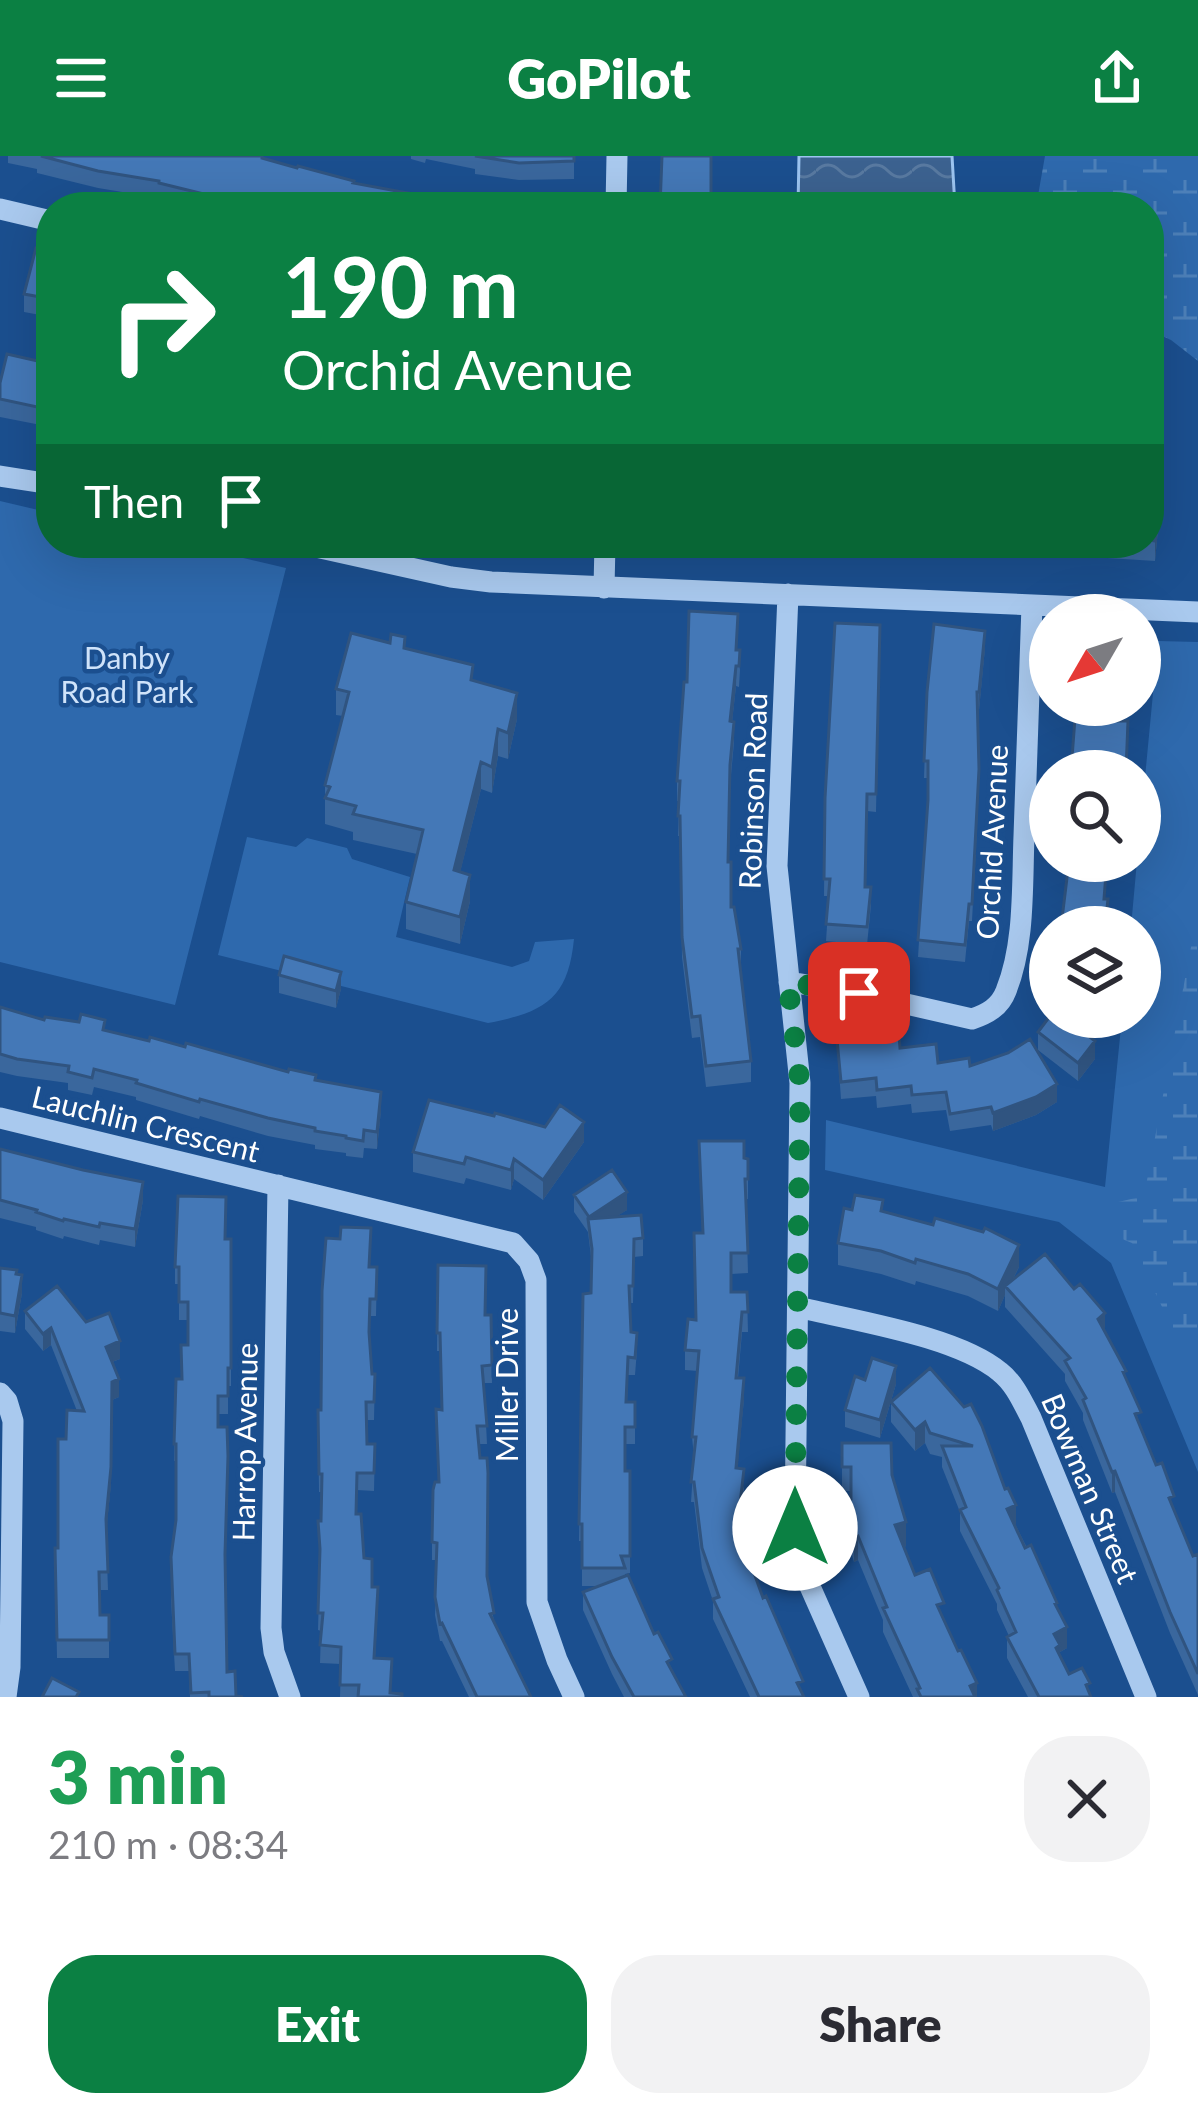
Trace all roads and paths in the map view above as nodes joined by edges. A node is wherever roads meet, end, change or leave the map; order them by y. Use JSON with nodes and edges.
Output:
{"nodes":[{"id":1,"x":617,"y":156,"type":"edge"},
{"id":2,"x":616,"y":192,"type":"edge"},
{"id":3,"x":0,"y":208,"type":"edge"},
{"id":4,"x":36,"y":217,"type":"edge"},
{"id":5,"x":0,"y":472,"type":"edge"},
{"id":6,"x":36,"y":481,"type":"edge"},
{"id":7,"x":364,"y":558,"type":"edge"},
{"id":8,"x":605,"y":558,"type":"edge"},
{"id":9,"x":604,"y":588,"type":"junction"},
{"id":10,"x":788,"y":594,"type":"junction"},
{"id":11,"x":1029,"y":605,"type":"edge"},
{"id":12,"x":1161,"y":610,"type":"edge"},
{"id":13,"x":1198,"y":612,"type":"edge"},
{"id":14,"x":1029,"y":688,"type":"edge"},
{"id":15,"x":788,"y":982,"type":"junction"},
{"id":16,"x":0,"y":1118,"type":"edge"},
{"id":17,"x":278,"y":1185,"type":"junction"},
{"id":18,"x":798,"y":1307,"type":"junction"},
{"id":19,"x":0,"y":1393,"type":"edge"},
{"id":20,"x":6,"y":1697,"type":"edge"},
{"id":21,"x":290,"y":1697,"type":"edge"},
{"id":22,"x":574,"y":1697,"type":"edge"},
{"id":23,"x":859,"y":1697,"type":"edge"},
{"id":24,"x":1146,"y":1697,"type":"edge"}],
"edges":[{"from":1,"to":2,"type":"street"},
{"from":3,"to":4,"type":"street"},
{"from":5,"to":6,"type":"street"},
{"from":7,"to":9,"type":"street"},
{"from":8,"to":9,"type":"street"},
{"from":9,"to":10,"type":"street"},
{"from":10,"to":11,"type":"street"},
{"from":10,"to":15,"type":"street","name":"Robinson Road"},
{"from":12,"to":13,"type":"street"},
{"from":14,"to":15,"type":"street","name":"Orchid Avenue"},
{"from":15,"to":18,"type":"street","name":"Robinson Road"},
{"from":16,"to":17,"type":"street","name":"Lauchlin Crescent"},
{"from":17,"to":21,"type":"street","name":"Harrop Avenue"},
{"from":17,"to":22,"type":"street","name":"Miller Drive"},
{"from":18,"to":23,"type":"street","name":"Robinson Road"},
{"from":18,"to":24,"type":"street","name":"Bowman Street"},
{"from":19,"to":20,"type":"street"}]}
